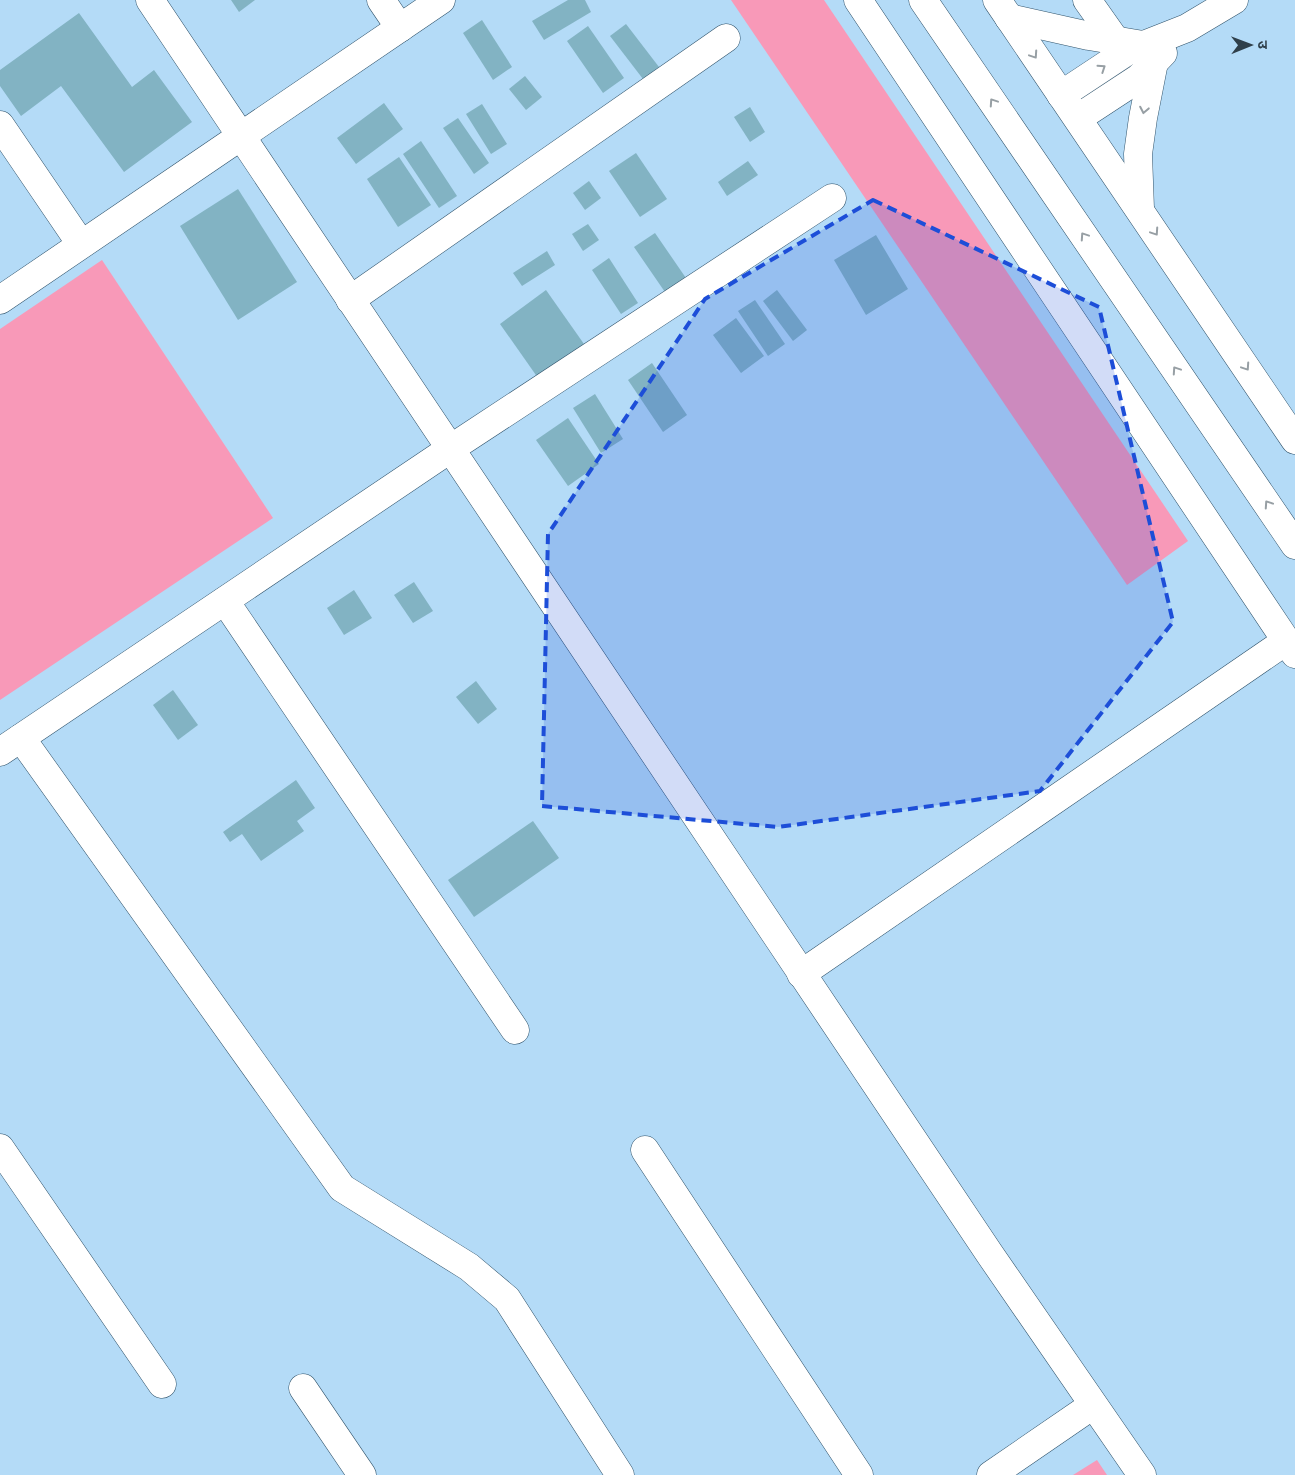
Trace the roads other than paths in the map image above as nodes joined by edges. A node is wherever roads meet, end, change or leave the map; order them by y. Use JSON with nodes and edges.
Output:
{"nodes":[{"id":1,"x":150,"y":0,"type":"edge"},
{"id":2,"x":381,"y":0,"type":"edge"},
{"id":3,"x":441,"y":0,"type":"edge"},
{"id":4,"x":858,"y":0,"type":"edge"},
{"id":5,"x":923,"y":0,"type":"edge"},
{"id":6,"x":1087,"y":0,"type":"edge"},
{"id":7,"x":1234,"y":0,"type":"edge"},
{"id":8,"x":1003,"y":9,"type":"edge"},
{"id":9,"x":400,"y":28,"type":"junction"},
{"id":10,"x":726,"y":38,"type":"dead end"},
{"id":11,"x":1116,"y":41,"type":"junction"},
{"id":12,"x":1148,"y":54,"type":"junction"},
{"id":13,"x":1061,"y":95,"type":"junction"},
{"id":14,"x":1078,"y":118,"type":"junction"},
{"id":15,"x":0,"y":125,"type":"edge"},
{"id":16,"x":241,"y":136,"type":"junction"},
{"id":17,"x":832,"y":198,"type":"dead end"},
{"id":18,"x":1140,"y":209,"type":"junction"},
{"id":19,"x":81,"y":244,"type":"junction"},
{"id":20,"x":0,"y":300,"type":"edge"},
{"id":21,"x":350,"y":300,"type":"junction"},
{"id":22,"x":1295,"y":440,"type":"edge"},
{"id":23,"x":450,"y":449,"type":"junction"},
{"id":24,"x":1295,"y":544,"type":"edge"},
{"id":25,"x":225,"y":601,"type":"junction"},
{"id":26,"x":1291,"y":647,"type":"edge"},
{"id":27,"x":11,"y":745,"type":"edge"},
{"id":28,"x":801,"y":974,"type":"junction"},
{"id":29,"x":515,"y":1030,"type":"dead end"},
{"id":30,"x":0,"y":1148,"type":"edge"},
{"id":31,"x":645,"y":1150,"type":"dead end"},
{"id":32,"x":162,"y":1384,"type":"dead end"},
{"id":33,"x":303,"y":1388,"type":"dead end"},
{"id":34,"x":1093,"y":1405,"type":"junction"},
{"id":35,"x":362,"y":1475,"type":"edge"},
{"id":36,"x":620,"y":1475,"type":"edge"},
{"id":37,"x":859,"y":1475,"type":"edge"},
{"id":38,"x":991,"y":1475,"type":"edge"},
{"id":39,"x":1142,"y":1475,"type":"edge"}],
"edges":[{"from":1,"to":16,"type":"street"},
{"from":2,"to":9,"type":"street"},
{"from":3,"to":9,"type":"street"},
{"from":4,"to":26,"type":"street"},
{"from":24,"to":5,"type":"street","one_way":true},
{"from":6,"to":11,"type":"street"},
{"from":7,"to":12,"type":"street"},
{"from":8,"to":11,"type":"street"},
{"from":8,"to":13,"type":"street","one_way":true},
{"from":9,"to":16,"type":"street"},
{"from":10,"to":21,"type":"street"},
{"from":11,"to":12,"type":"street"},
{"from":13,"to":12,"type":"street","one_way":true},
{"from":12,"to":14,"type":"street"},
{"from":12,"to":18,"type":"street","one_way":true},
{"from":13,"to":14,"type":"street"},
{"from":14,"to":18,"type":"street"},
{"from":15,"to":19,"type":"street"},
{"from":16,"to":19,"type":"street"},
{"from":16,"to":21,"type":"street"},
{"from":17,"to":23,"type":"street"},
{"from":18,"to":22,"type":"street","one_way":true},
{"from":19,"to":20,"type":"street"},
{"from":21,"to":23,"type":"street"},
{"from":23,"to":25,"type":"street"},
{"from":23,"to":28,"type":"street"},
{"from":25,"to":27,"type":"street"},
{"from":25,"to":29,"type":"street"},
{"from":26,"to":28,"type":"street"},
{"from":27,"to":36,"type":"street"},
{"from":28,"to":34,"type":"street"},
{"from":30,"to":32,"type":"street"},
{"from":31,"to":37,"type":"street"},
{"from":33,"to":35,"type":"street"},
{"from":34,"to":38,"type":"street"},
{"from":34,"to":39,"type":"street"}]}
